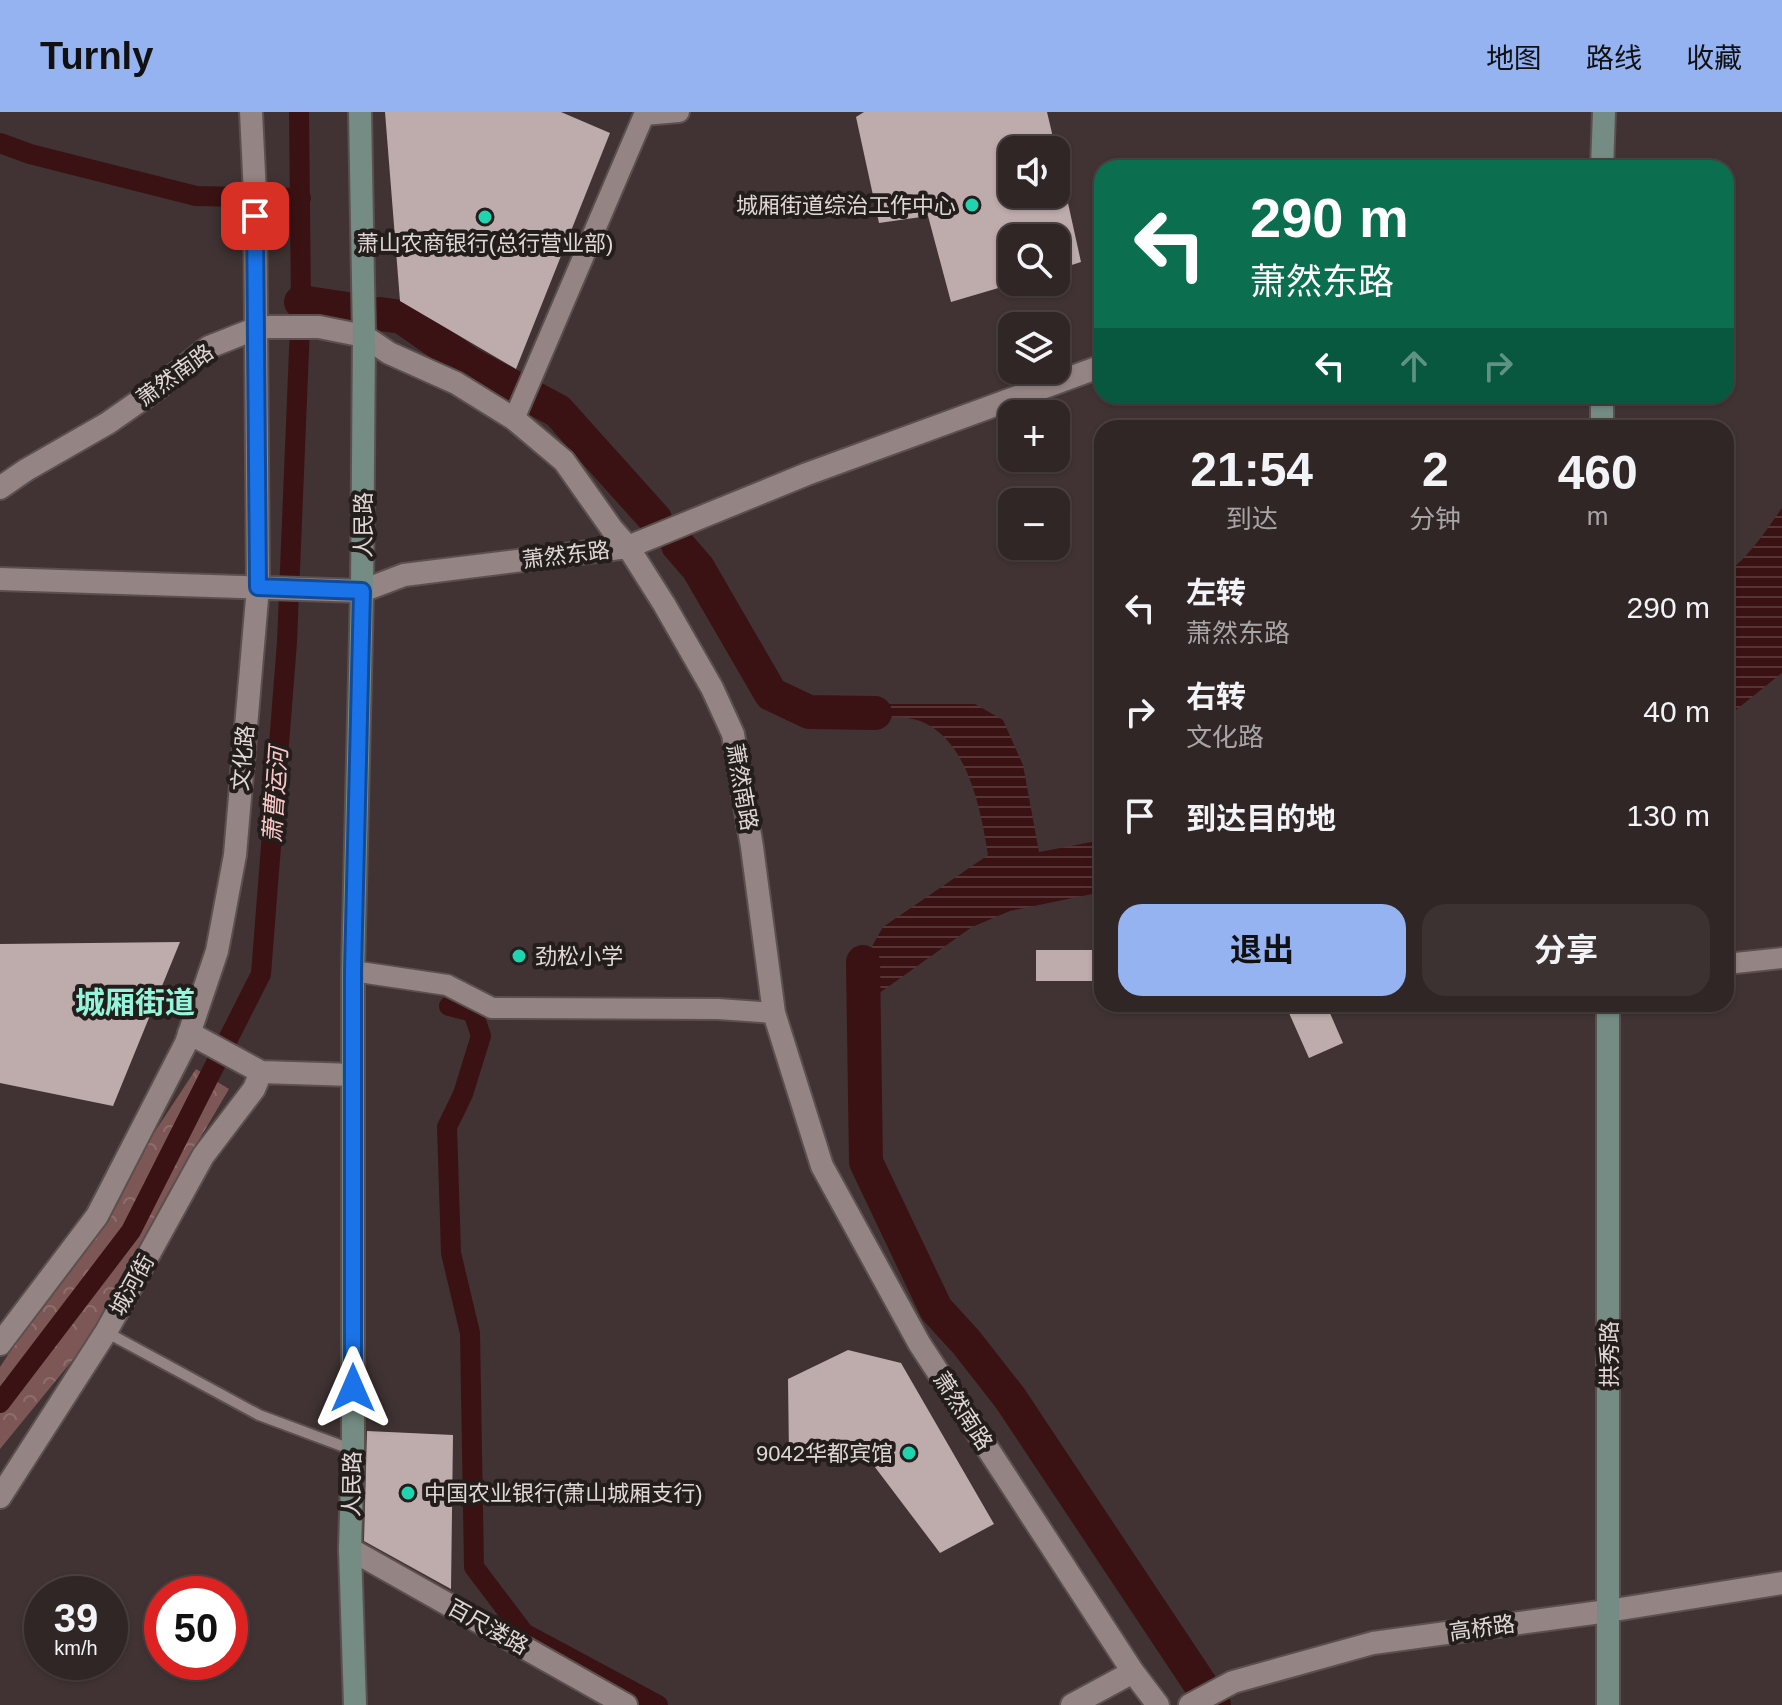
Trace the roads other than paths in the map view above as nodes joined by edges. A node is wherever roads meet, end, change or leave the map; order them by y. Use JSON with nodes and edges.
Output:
{"nodes":[{"id":1,"x":251,"y":112,"type":"edge"},
{"id":2,"x":360,"y":112,"type":"edge"},
{"id":3,"x":679,"y":112,"type":"edge"},
{"id":4,"x":1604,"y":112,"type":"edge"},
{"id":5,"x":1602,"y":160,"type":"edge"},
{"id":6,"x":263,"y":328,"type":"junction"},
{"id":7,"x":364,"y":336,"type":"junction"},
{"id":8,"x":1094,"y":369,"type":"edge"},
{"id":9,"x":514,"y":419,"type":"junction"},
{"id":10,"x":0,"y":488,"type":"edge"},
{"id":11,"x":628,"y":547,"type":"junction"},
{"id":12,"x":0,"y":579,"type":"edge"},
{"id":13,"x":263,"y":587,"type":"junction"},
{"id":14,"x":362,"y":591,"type":"junction"},
{"id":15,"x":1782,"y":958,"type":"edge"},
{"id":16,"x":1734,"y":963,"type":"edge"},
{"id":17,"x":353,"y":971,"type":"junction"},
{"id":18,"x":1608,"y":1012,"type":"edge"},
{"id":19,"x":774,"y":1013,"type":"junction"},
{"id":20,"x":189,"y":1033,"type":"junction"},
{"id":21,"x":261,"y":1072,"type":"junction"},
{"id":22,"x":353,"y":1075,"type":"junction"},
{"id":23,"x":106,"y":1332,"type":"junction"},
{"id":24,"x":0,"y":1344,"type":"edge"},
{"id":25,"x":353,"y":1450,"type":"junction"},
{"id":26,"x":0,"y":1497,"type":"edge"},
{"id":27,"x":350,"y":1549,"type":"junction"},
{"id":28,"x":1782,"y":1583,"type":"edge"},
{"id":29,"x":1608,"y":1611,"type":"junction"},
{"id":30,"x":1133,"y":1672,"type":"junction"},
{"id":31,"x":355,"y":1705,"type":"edge"},
{"id":32,"x":626,"y":1705,"type":"edge"},
{"id":33,"x":1072,"y":1705,"type":"edge"},
{"id":34,"x":1158,"y":1705,"type":"edge"},
{"id":35,"x":1190,"y":1705,"type":"edge"},
{"id":36,"x":1608,"y":1705,"type":"edge"}],
"edges":[{"from":1,"to":6,"type":"street","name":"文化路"},
{"from":2,"to":7,"type":"main road","name":"人民路"},
{"from":3,"to":9,"type":"street"},
{"from":4,"to":5,"type":"main road"},
{"from":6,"to":7,"type":"street","name":"萧然南路"},
{"from":6,"to":10,"type":"street","name":"萧然南路"},
{"from":6,"to":13,"type":"street","name":"文化路"},
{"from":7,"to":9,"type":"street","name":"萧然南路"},
{"from":7,"to":14,"type":"main road","name":"人民路"},
{"from":8,"to":11,"type":"street","name":"萧然东路"},
{"from":9,"to":11,"type":"street","name":"萧然南路"},
{"from":11,"to":14,"type":"street","name":"萧然东路"},
{"from":11,"to":19,"type":"street","name":"萧然南路"},
{"from":12,"to":13,"type":"street","name":"萧然东路"},
{"from":13,"to":14,"type":"street","name":"萧然东路"},
{"from":13,"to":20,"type":"street","name":"文化路"},
{"from":14,"to":17,"type":"main road","name":"人民路"},
{"from":15,"to":16,"type":"street"},
{"from":17,"to":19,"type":"street"},
{"from":17,"to":22,"type":"main road","name":"人民路"},
{"from":18,"to":29,"type":"main road","name":"拱秀路"},
{"from":19,"to":30,"type":"street","name":"萧然南路"},
{"from":20,"to":21,"type":"street"},
{"from":20,"to":24,"type":"street","name":"文化路"},
{"from":21,"to":22,"type":"street"},
{"from":21,"to":23,"type":"street","name":"城河街"},
{"from":22,"to":25,"type":"main road","name":"人民路"},
{"from":23,"to":25,"type":"lane"},
{"from":23,"to":26,"type":"street","name":"城河街"},
{"from":25,"to":27,"type":"main road","name":"人民路"},
{"from":27,"to":31,"type":"main road","name":"人民路"},
{"from":27,"to":32,"type":"street","name":"百尺溇路"},
{"from":28,"to":29,"type":"street","name":"高桥路"},
{"from":29,"to":35,"type":"street","name":"高桥路"},
{"from":29,"to":36,"type":"main road","name":"拱秀路"},
{"from":30,"to":33,"type":"street"},
{"from":30,"to":34,"type":"street","name":"萧然南路"}]}
